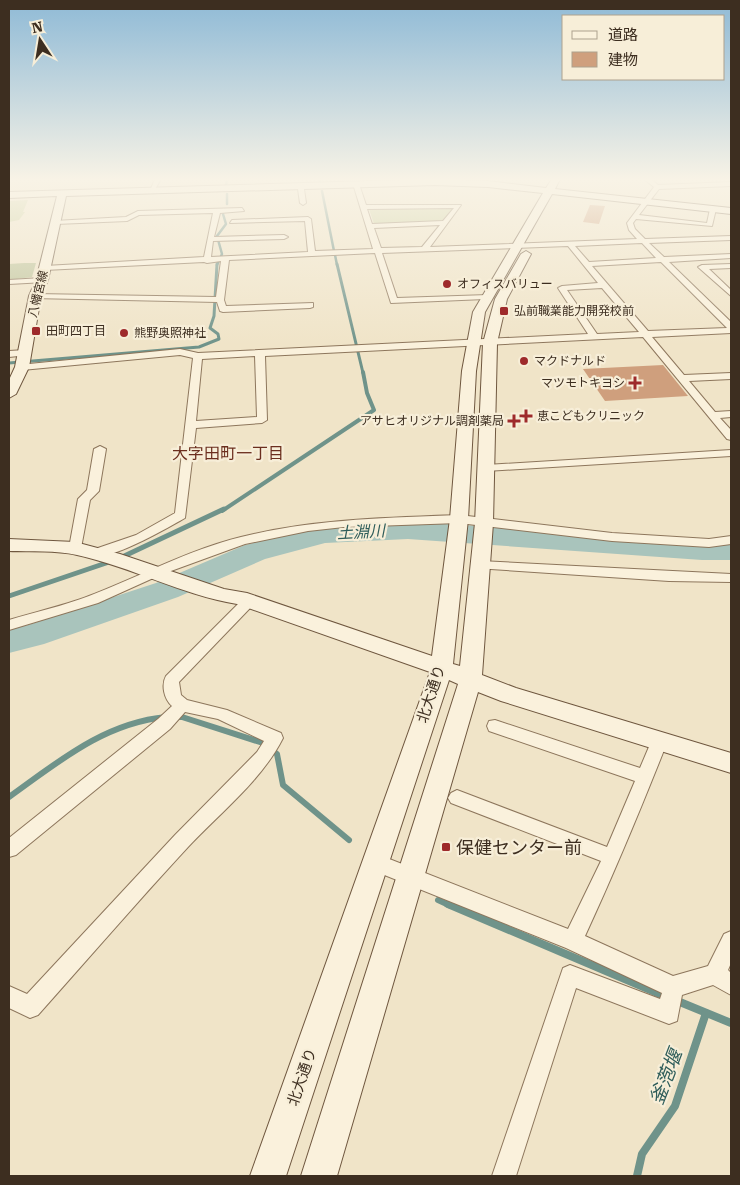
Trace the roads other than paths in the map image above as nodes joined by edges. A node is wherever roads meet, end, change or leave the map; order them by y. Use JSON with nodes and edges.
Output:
{"nodes":[{"id":1,"x":53,"y":234,"type":"edge"},
{"id":2,"x":211,"y":234,"type":"edge"},
{"id":3,"x":310,"y":234,"type":"edge"},
{"id":4,"x":373,"y":234,"type":"edge"},
{"id":5,"x":436,"y":234,"type":"edge"},
{"id":6,"x":524,"y":234,"type":"edge"},
{"id":7,"x":534,"y":234,"type":"edge"},
{"id":8,"x":636,"y":234,"type":"edge"},
{"id":9,"x":284,"y":237,"type":"dead end"},
{"id":10,"x":728,"y":238,"type":"edge"},
{"id":11,"x":210,"y":239,"type":"junction"},
{"id":12,"x":620,"y":242,"type":"junction"},
{"id":13,"x":643,"y":242,"type":"junction"},
{"id":14,"x":570,"y":244,"type":"junction"},
{"id":15,"x":731,"y":244,"type":"edge"},
{"id":16,"x":530,"y":245,"type":"junction"},
{"id":17,"x":516,"y":246,"type":"junction"},
{"id":18,"x":424,"y":249,"type":"junction"},
{"id":19,"x":627,"y":249,"type":"dead end"},
{"id":20,"x":378,"y":251,"type":"junction"},
{"id":21,"x":312,"y":254,"type":"junction"},
{"id":22,"x":634,"y":255,"type":"dead end"},
{"id":23,"x":731,"y":256,"type":"edge"},
{"id":24,"x":217,"y":260,"type":"junction"},
{"id":25,"x":663,"y":260,"type":"junction"},
{"id":26,"x":641,"y":261,"type":"junction"},
{"id":27,"x":587,"y":264,"type":"junction"},
{"id":28,"x":731,"y":266,"type":"edge"},
{"id":29,"x":45,"y":268,"type":"junction"},
{"id":30,"x":42,"y":280,"type":"junction"},
{"id":31,"x":9,"y":282,"type":"edge"},
{"id":32,"x":605,"y":285,"type":"junction"},
{"id":33,"x":731,"y":294,"type":"edge"},
{"id":34,"x":35,"y":296,"type":"junction"},
{"id":35,"x":485,"y":297,"type":"junction"},
{"id":36,"x":216,"y":300,"type":"junction"},
{"id":37,"x":731,"y":301,"type":"edge"},
{"id":38,"x":706,"y":302,"type":"junction"},
{"id":39,"x":310,"y":304,"type":"dead end"},
{"id":40,"x":731,"y":329,"type":"edge"},
{"id":41,"x":647,"y":335,"type":"junction"},
{"id":42,"x":595,"y":338,"type":"junction"},
{"id":43,"x":474,"y":343,"type":"junction"},
{"id":44,"x":490,"y":343,"type":"junction"},
{"id":45,"x":260,"y":353,"type":"junction"},
{"id":46,"x":9,"y":354,"type":"edge"},
{"id":47,"x":198,"y":356,"type":"junction"},
{"id":48,"x":23,"y":361,"type":"junction"},
{"id":49,"x":731,"y":376,"type":"edge"},
{"id":50,"x":682,"y":378,"type":"junction"},
{"id":51,"x":9,"y":394,"type":"edge"},
{"id":52,"x":731,"y":414,"type":"edge"},
{"id":53,"x":713,"y":415,"type":"junction"},
{"id":54,"x":191,"y":425,"type":"junction"},
{"id":55,"x":731,"y":437,"type":"edge"},
{"id":56,"x":100,"y":449,"type":"dead end"},
{"id":57,"x":731,"y":454,"type":"edge"},
{"id":58,"x":486,"y":468,"type":"junction"},
{"id":59,"x":458,"y":522,"type":"junction"},
{"id":60,"x":483,"y":524,"type":"junction"},
{"id":61,"x":731,"y":540,"type":"edge"},
{"id":62,"x":9,"y":545,"type":"edge"},
{"id":63,"x":75,"y":548,"type":"junction"},
{"id":64,"x":105,"y":555,"type":"junction"},
{"id":65,"x":481,"y":562,"type":"junction"},
{"id":66,"x":159,"y":574,"type":"junction"},
{"id":67,"x":731,"y":578,"type":"edge"},
{"id":68,"x":248,"y":602,"type":"junction"},
{"id":69,"x":9,"y":625,"type":"edge"},
{"id":70,"x":442,"y":668,"type":"junction"},
{"id":71,"x":470,"y":681,"type":"junction"},
{"id":72,"x":173,"y":714,"type":"junction"},
{"id":73,"x":495,"y":726,"type":"dead end"},
{"id":74,"x":660,"y":740,"type":"junction"},
{"id":75,"x":731,"y":763,"type":"edge"},
{"id":76,"x":645,"y":778,"type":"junction"},
{"id":77,"x":457,"y":798,"type":"dead end"},
{"id":78,"x":9,"y":849,"type":"edge"},
{"id":79,"x":612,"y":857,"type":"junction"},
{"id":80,"x":374,"y":862,"type":"junction"},
{"id":81,"x":410,"y":875,"type":"junction"},
{"id":82,"x":573,"y":941,"type":"junction"},
{"id":83,"x":731,"y":941,"type":"edge"},
{"id":84,"x":723,"y":980,"type":"edge"},
{"id":85,"x":671,"y":996,"type":"junction"},
{"id":86,"x":9,"y":997,"type":"edge"},
{"id":87,"x":268,"y":1176,"type":"edge"},
{"id":88,"x":319,"y":1176,"type":"edge"},
{"id":89,"x":504,"y":1176,"type":"edge"}],
"edges":[{"from":1,"to":29,"type":"street","name":"八幡宮線"},
{"from":2,"to":11,"type":"street"},
{"from":3,"to":21,"type":"street"},
{"from":4,"to":20,"type":"street"},
{"from":5,"to":18,"type":"street"},
{"from":6,"to":17,"type":"street","name":"北大通り"},
{"from":7,"to":16,"type":"street"},
{"from":8,"to":13,"type":"street"},
{"from":9,"to":11,"type":"street"},
{"from":10,"to":13,"type":"street"},
{"from":10,"to":15,"type":"street"},
{"from":11,"to":24,"type":"street"},
{"from":12,"to":13,"type":"street"},
{"from":12,"to":14,"type":"street"},
{"from":12,"to":19,"type":"street"},
{"from":13,"to":25,"type":"street"},
{"from":14,"to":16,"type":"street"},
{"from":14,"to":27,"type":"street"},
{"from":16,"to":17,"type":"street"},
{"from":16,"to":44,"type":"street"},
{"from":17,"to":18,"type":"street"},
{"from":17,"to":35,"type":"street","name":"北大通り"},
{"from":18,"to":20,"type":"street"},
{"from":20,"to":21,"type":"street"},
{"from":20,"to":35,"type":"street"},
{"from":21,"to":24,"type":"street"},
{"from":22,"to":26,"type":"street"},
{"from":23,"to":25,"type":"street"},
{"from":24,"to":29,"type":"street"},
{"from":24,"to":36,"type":"street"},
{"from":25,"to":26,"type":"street"},
{"from":25,"to":38,"type":"street"},
{"from":26,"to":27,"type":"street"},
{"from":27,"to":32,"type":"street"},
{"from":28,"to":33,"type":"street"},
{"from":29,"to":30,"type":"street","name":"八幡宮線"},
{"from":30,"to":31,"type":"street"},
{"from":30,"to":34,"type":"street","name":"八幡宮線"},
{"from":32,"to":41,"type":"street"},
{"from":32,"to":42,"type":"street"},
{"from":34,"to":36,"type":"street"},
{"from":34,"to":48,"type":"street","name":"八幡宮線"},
{"from":35,"to":43,"type":"street","name":"北大通り"},
{"from":36,"to":39,"type":"street"},
{"from":37,"to":38,"type":"street"},
{"from":38,"to":40,"type":"street"},
{"from":40,"to":41,"type":"street"},
{"from":41,"to":42,"type":"street"},
{"from":41,"to":50,"type":"street"},
{"from":42,"to":44,"type":"street"},
{"from":43,"to":44,"type":"street"},
{"from":43,"to":45,"type":"street"},
{"from":43,"to":59,"type":"street","name":"北大通り"},
{"from":44,"to":58,"type":"street"},
{"from":45,"to":47,"type":"street"},
{"from":45,"to":54,"type":"street"},
{"from":46,"to":48,"type":"street"},
{"from":47,"to":48,"type":"street"},
{"from":47,"to":54,"type":"street"},
{"from":48,"to":51,"type":"street","name":"八幡宮線"},
{"from":49,"to":50,"type":"street"},
{"from":50,"to":53,"type":"street"},
{"from":52,"to":53,"type":"street"},
{"from":53,"to":55,"type":"street"},
{"from":54,"to":64,"type":"street"},
{"from":56,"to":63,"type":"street"},
{"from":57,"to":58,"type":"street"},
{"from":58,"to":60,"type":"street"},
{"from":59,"to":60,"type":"street"},
{"from":59,"to":66,"type":"street"},
{"from":59,"to":70,"type":"street","name":"北大通り"},
{"from":60,"to":61,"type":"street"},
{"from":60,"to":65,"type":"street"},
{"from":62,"to":63,"type":"street"},
{"from":63,"to":64,"type":"street"},
{"from":64,"to":66,"type":"street"},
{"from":65,"to":67,"type":"street"},
{"from":65,"to":71,"type":"street"},
{"from":66,"to":68,"type":"street"},
{"from":66,"to":69,"type":"street"},
{"from":68,"to":70,"type":"street"},
{"from":68,"to":72,"type":"street"},
{"from":70,"to":71,"type":"street"},
{"from":70,"to":80,"type":"street","name":"北大通り"},
{"from":71,"to":74,"type":"street"},
{"from":71,"to":81,"type":"street"},
{"from":72,"to":78,"type":"street"},
{"from":72,"to":86,"type":"street"},
{"from":73,"to":76,"type":"street"},
{"from":74,"to":75,"type":"street"},
{"from":74,"to":76,"type":"street"},
{"from":76,"to":79,"type":"street"},
{"from":77,"to":79,"type":"street"},
{"from":79,"to":82,"type":"street"},
{"from":80,"to":81,"type":"street"},
{"from":80,"to":87,"type":"street","name":"北大通り"},
{"from":81,"to":82,"type":"street"},
{"from":81,"to":88,"type":"street"},
{"from":82,"to":85,"type":"street"},
{"from":83,"to":84,"type":"street"},
{"from":84,"to":85,"type":"street"},
{"from":85,"to":89,"type":"street"}]}
